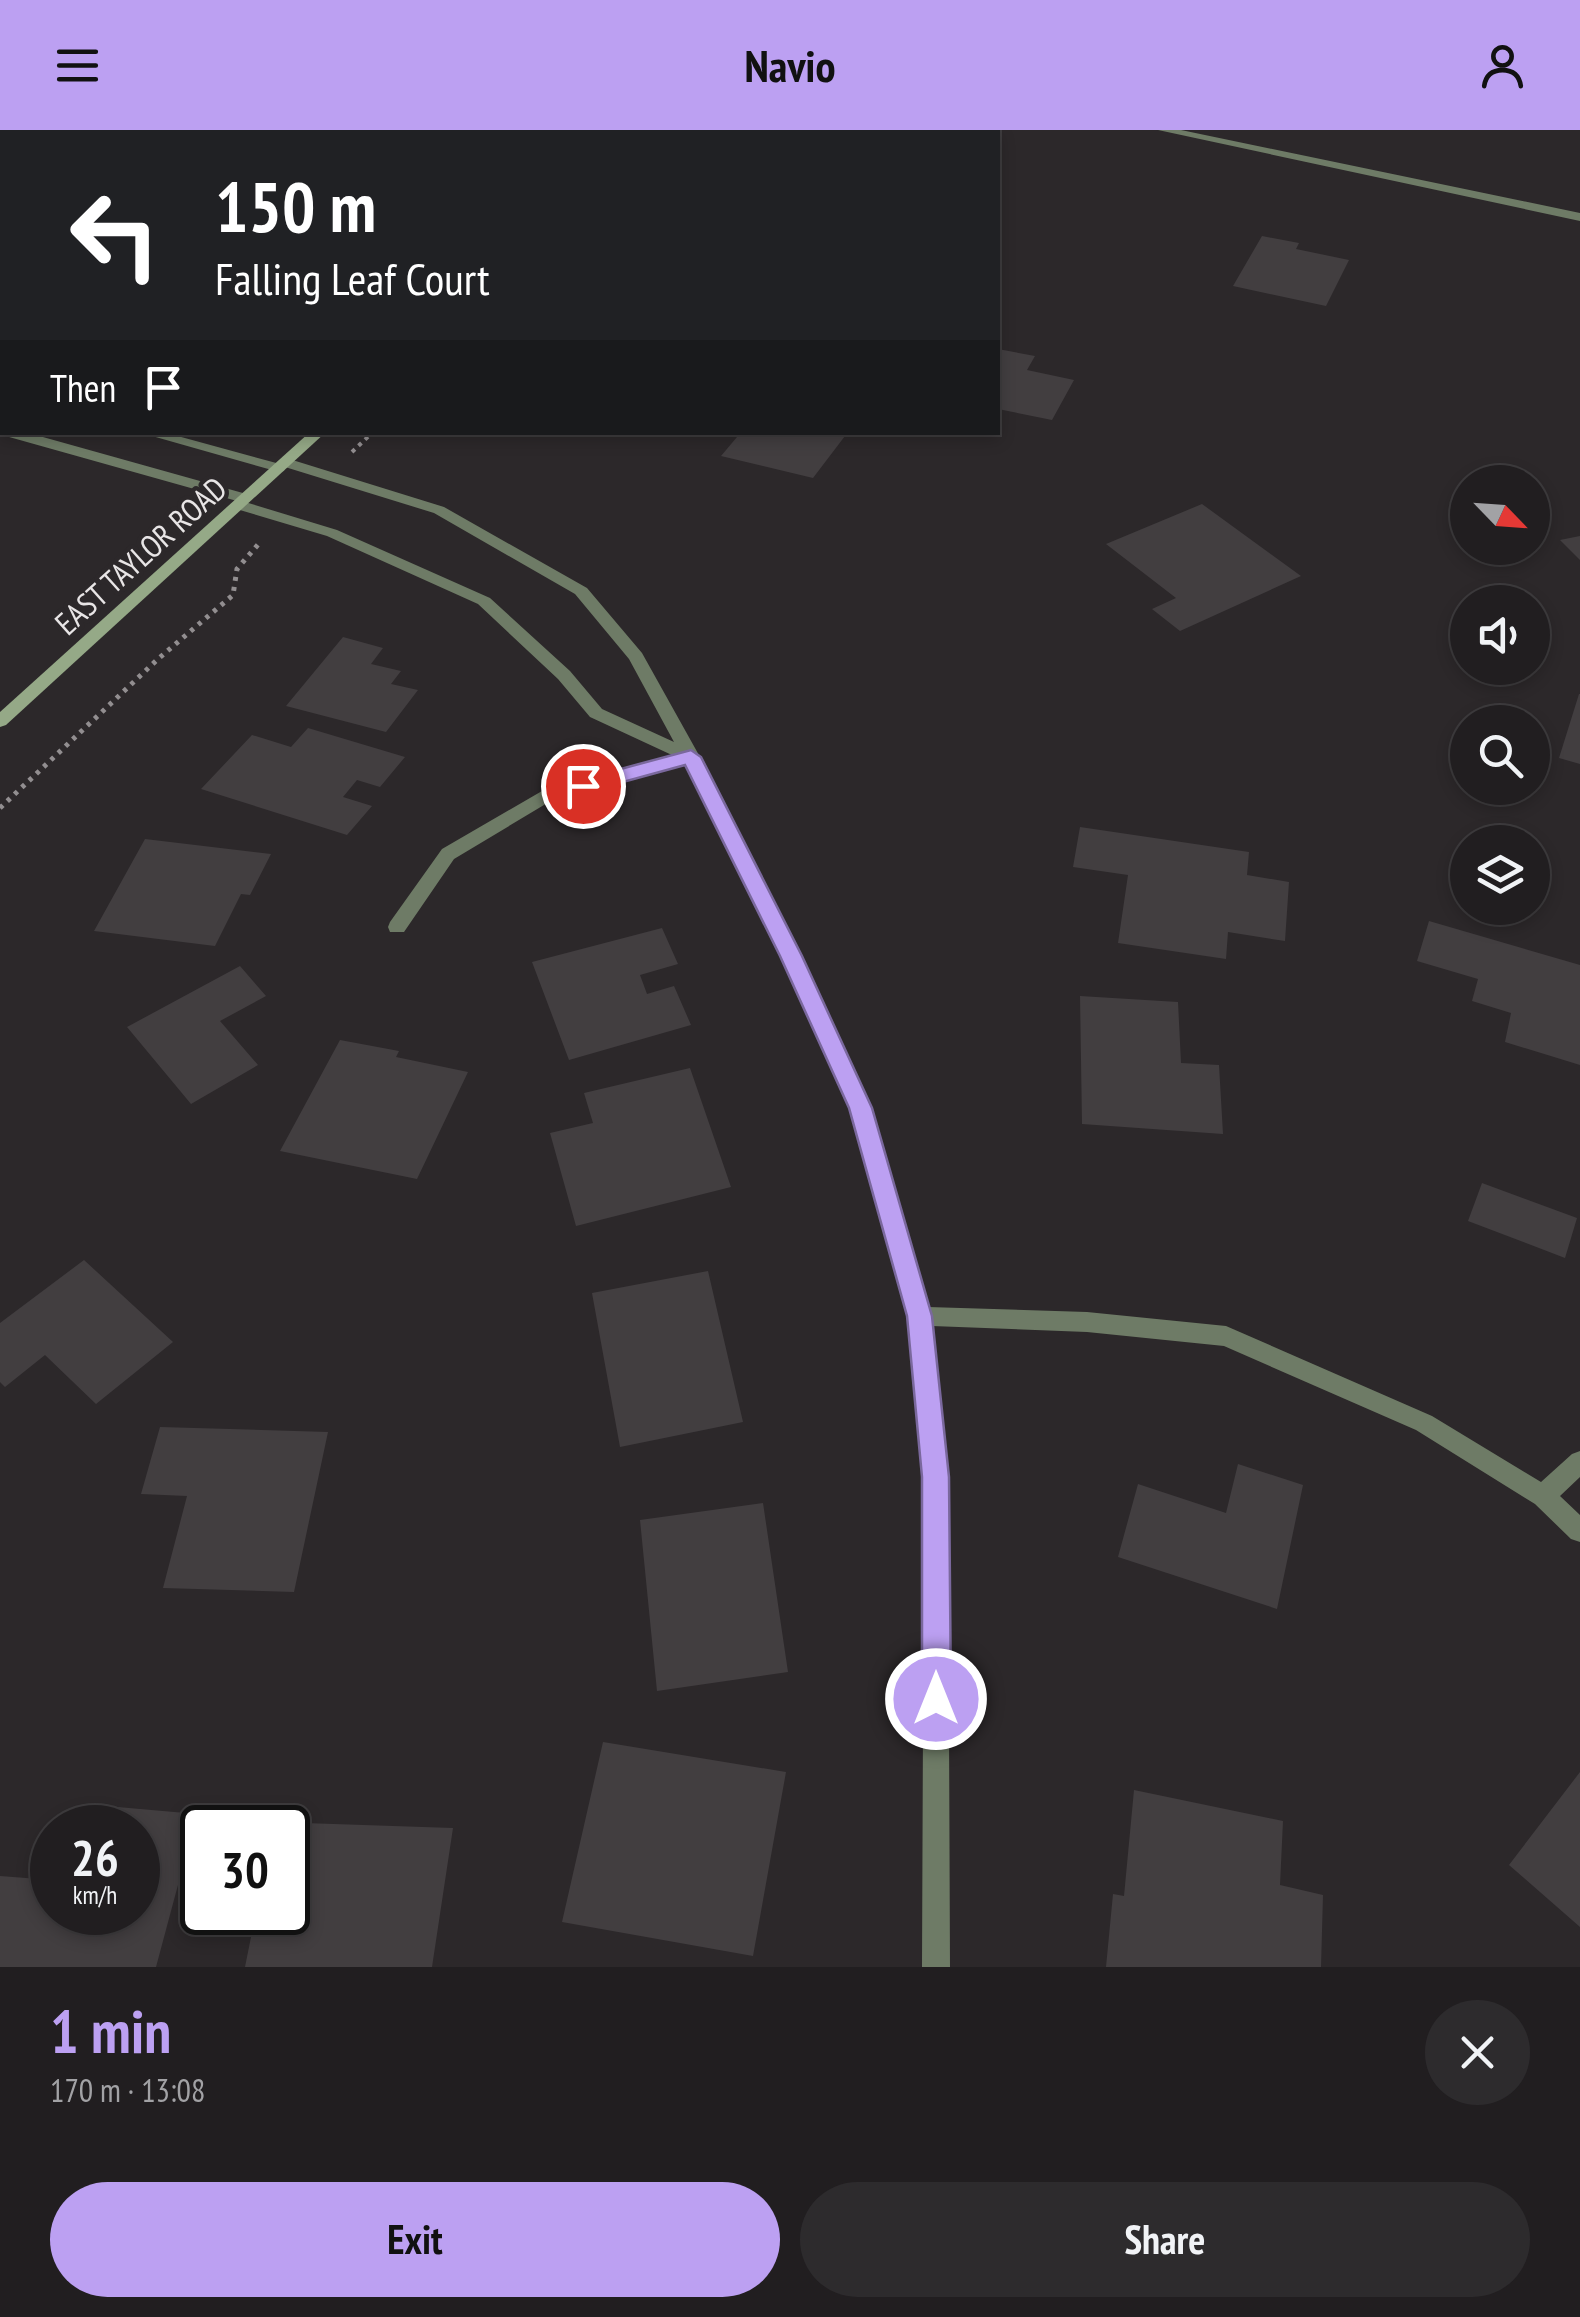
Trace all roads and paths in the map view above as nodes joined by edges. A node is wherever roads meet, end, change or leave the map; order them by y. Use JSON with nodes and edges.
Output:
{"nodes":[{"id":1,"x":1164,"y":130,"type":"edge"},
{"id":2,"x":1580,"y":217,"type":"edge"},
{"id":3,"x":16,"y":435,"type":"edge"},
{"id":4,"x":157,"y":435,"type":"edge"},
{"id":5,"x":317,"y":435,"type":"edge"},
{"id":6,"x":370,"y":435,"type":"edge"},
{"id":7,"x":352,"y":452,"type":"dead end"},
{"id":8,"x":282,"y":465,"type":"junction"},
{"id":9,"x":241,"y":502,"type":"junction"},
{"id":10,"x":266,"y":537,"type":"dead end"},
{"id":11,"x":0,"y":721,"type":"edge"},
{"id":12,"x":691,"y":757,"type":"junction"},
{"id":13,"x":0,"y":808,"type":"edge"},
{"id":14,"x":397,"y":927,"type":"dead end"},
{"id":15,"x":920,"y":1316,"type":"junction"},
{"id":16,"x":1580,"y":1462,"type":"edge"},
{"id":17,"x":1543,"y":1496,"type":"junction"},
{"id":18,"x":1580,"y":1531,"type":"edge"},
{"id":19,"x":936,"y":1967,"type":"edge"}],
"edges":[{"from":1,"to":2,"type":"street"},
{"from":3,"to":9,"type":"street"},
{"from":4,"to":8,"type":"street"},
{"from":5,"to":8,"type":"main road","name":"EAST TAYLOR ROAD"},
{"from":6,"to":7,"type":"path"},
{"from":8,"to":9,"type":"main road","name":"EAST TAYLOR ROAD"},
{"from":8,"to":12,"type":"street"},
{"from":9,"to":11,"type":"main road","name":"EAST TAYLOR ROAD"},
{"from":9,"to":12,"type":"street"},
{"from":10,"to":13,"type":"path"},
{"from":12,"to":14,"type":"street"},
{"from":12,"to":15,"type":"street"},
{"from":15,"to":17,"type":"street"},
{"from":15,"to":19,"type":"street"},
{"from":16,"to":17,"type":"street"},
{"from":17,"to":18,"type":"street"}]}
